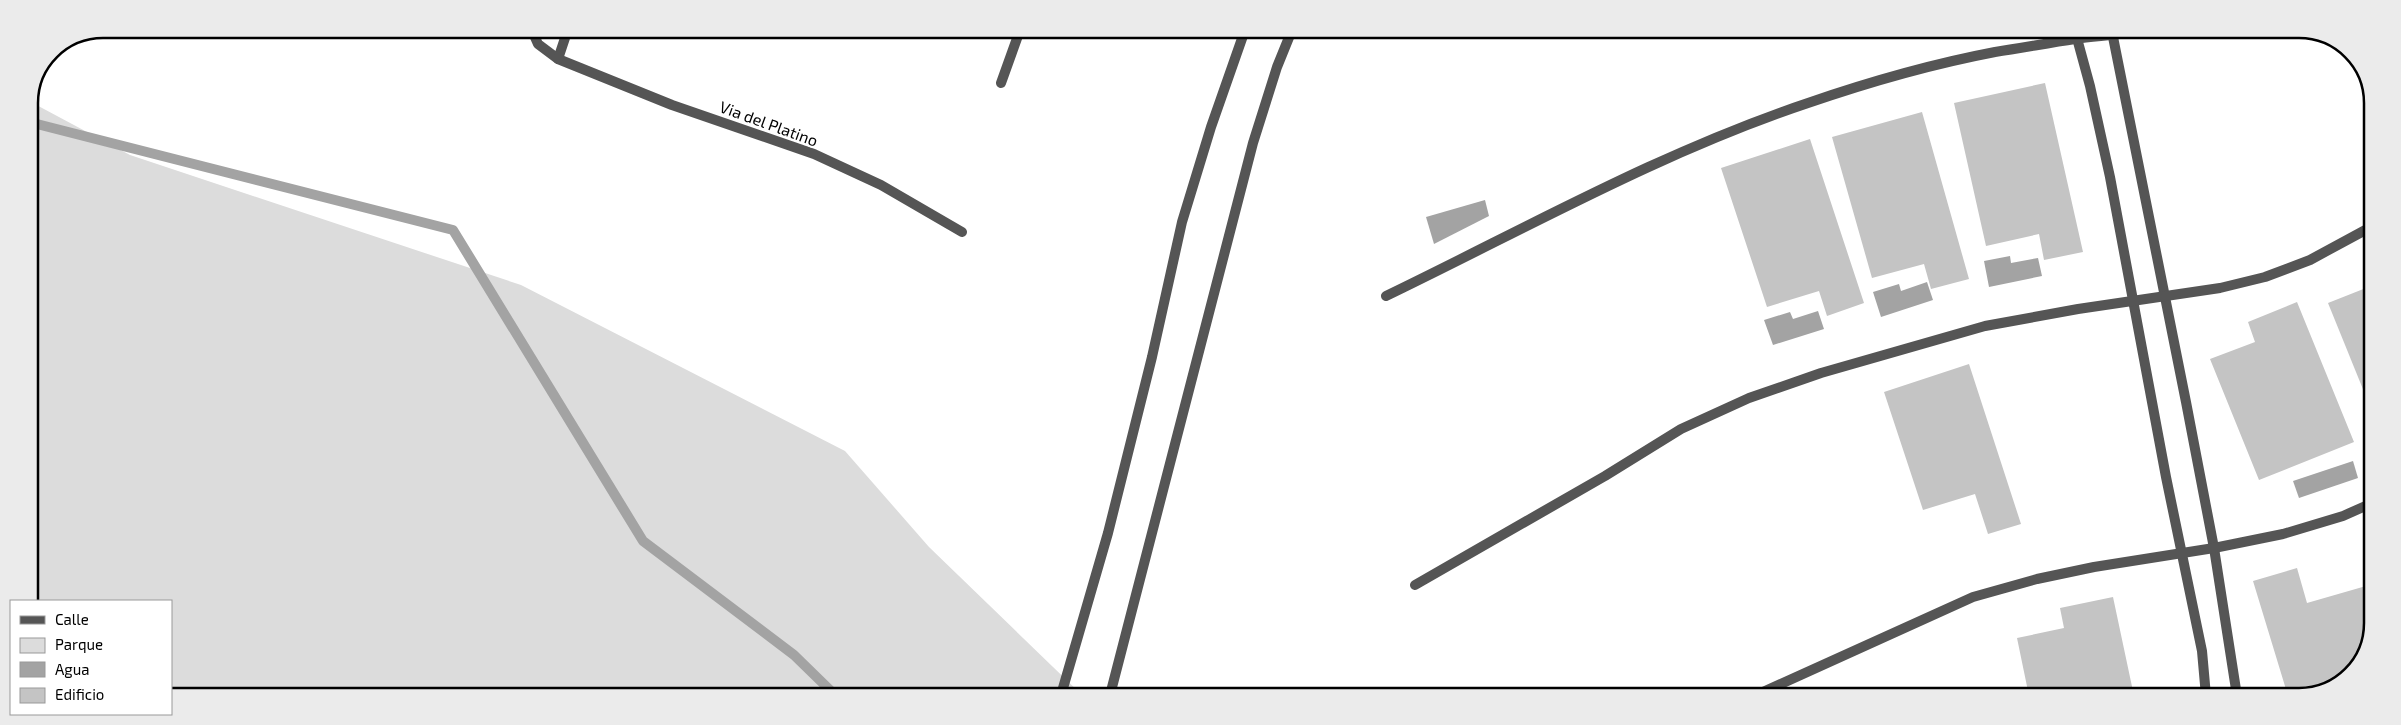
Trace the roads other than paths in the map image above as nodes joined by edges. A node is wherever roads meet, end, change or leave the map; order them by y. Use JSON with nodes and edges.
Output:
{"nodes":[{"id":1,"x":535,"y":38,"type":"edge"},
{"id":2,"x":565,"y":38,"type":"edge"},
{"id":3,"x":1017,"y":38,"type":"edge"},
{"id":4,"x":1242,"y":38,"type":"edge"},
{"id":5,"x":1289,"y":38,"type":"edge"},
{"id":6,"x":2062,"y":38,"type":"edge"},
{"id":7,"x":2077,"y":38,"type":"edge"},
{"id":8,"x":2113,"y":38,"type":"edge"},
{"id":9,"x":558,"y":59,"type":"junction"},
{"id":10,"x":1001,"y":83,"type":"dead end"},
{"id":11,"x":962,"y":232,"type":"dead end"},
{"id":12,"x":2363,"y":233,"type":"edge"},
{"id":13,"x":2166,"y":295,"type":"junction"},
{"id":14,"x":1386,"y":296,"type":"dead end"},
{"id":15,"x":2134,"y":300,"type":"junction"},
{"id":16,"x":2364,"y":507,"type":"edge"},
{"id":17,"x":2214,"y":548,"type":"junction"},
{"id":18,"x":2182,"y":552,"type":"junction"},
{"id":19,"x":1415,"y":584,"type":"dead end"},
{"id":20,"x":1063,"y":688,"type":"edge"},
{"id":21,"x":1112,"y":688,"type":"edge"},
{"id":22,"x":1772,"y":688,"type":"edge"},
{"id":23,"x":2205,"y":688,"type":"edge"},
{"id":24,"x":2237,"y":688,"type":"edge"}],
"edges":[{"from":1,"to":9,"type":"street","name":"Via del Platino"},
{"from":2,"to":9,"type":"street"},
{"from":3,"to":10,"type":"street"},
{"from":4,"to":20,"type":"street"},
{"from":5,"to":21,"type":"street"},
{"from":6,"to":14,"type":"street"},
{"from":7,"to":15,"type":"street"},
{"from":8,"to":13,"type":"street"},
{"from":9,"to":11,"type":"street","name":"Via del Platino"},
{"from":12,"to":13,"type":"street"},
{"from":13,"to":15,"type":"street"},
{"from":13,"to":17,"type":"street"},
{"from":15,"to":18,"type":"street"},
{"from":15,"to":19,"type":"street"},
{"from":16,"to":17,"type":"street"},
{"from":17,"to":18,"type":"street"},
{"from":17,"to":24,"type":"street"},
{"from":18,"to":22,"type":"street"},
{"from":18,"to":23,"type":"street"}]}
